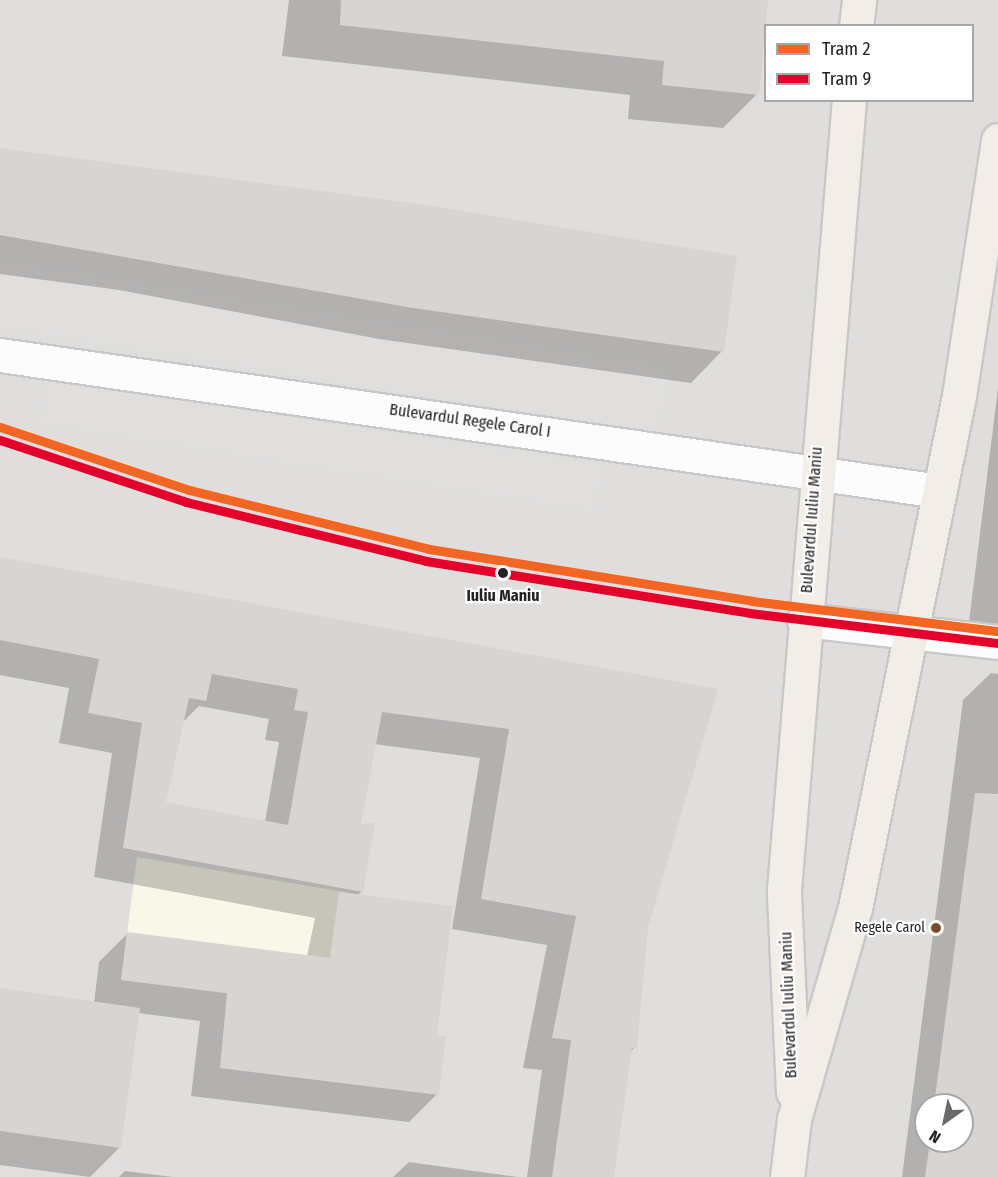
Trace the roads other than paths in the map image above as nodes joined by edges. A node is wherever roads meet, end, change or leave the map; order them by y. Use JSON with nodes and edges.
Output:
{"nodes":[{"id":1,"x":859,"y":0,"type":"edge"},
{"id":2,"x":856,"y":24,"type":"edge"},
{"id":3,"x":849,"y":102,"type":"edge"},
{"id":4,"x":998,"y":140,"type":"edge"},
{"id":5,"x":0,"y":355,"type":"edge"},
{"id":6,"x":815,"y":472,"type":"junction"},
{"id":7,"x":939,"y":491,"type":"junction"},
{"id":8,"x":804,"y":620,"type":"junction"},
{"id":9,"x":910,"y":632,"type":"junction"},
{"id":10,"x":998,"y":642,"type":"edge"},
{"id":11,"x":794,"y":1119,"type":"junction"},
{"id":12,"x":787,"y":1177,"type":"edge"}],
"edges":[{"from":1,"to":2,"type":"main road"},
{"from":3,"to":6,"type":"main road","name":"Bulevardul Iuliu Maniu"},
{"from":4,"to":7,"type":"main road","name":"Bulevardul Iuliu Maniu"},
{"from":5,"to":6,"type":"street","name":"Bulevardul Regele Carol I"},
{"from":6,"to":7,"type":"street","name":"Bulevardul Regele Carol I"},
{"from":6,"to":8,"type":"main road","name":"Bulevardul Iuliu Maniu"},
{"from":7,"to":9,"type":"main road","name":"Bulevardul Iuliu Maniu"},
{"from":8,"to":9,"type":"street"},
{"from":8,"to":11,"type":"main road","name":"Bulevardul Iuliu Maniu"},
{"from":9,"to":10,"type":"street"},
{"from":9,"to":11,"type":"main road","name":"Bulevardul Iuliu Maniu"},
{"from":11,"to":12,"type":"main road","name":"Bulevardul Iuliu Maniu"}]}
